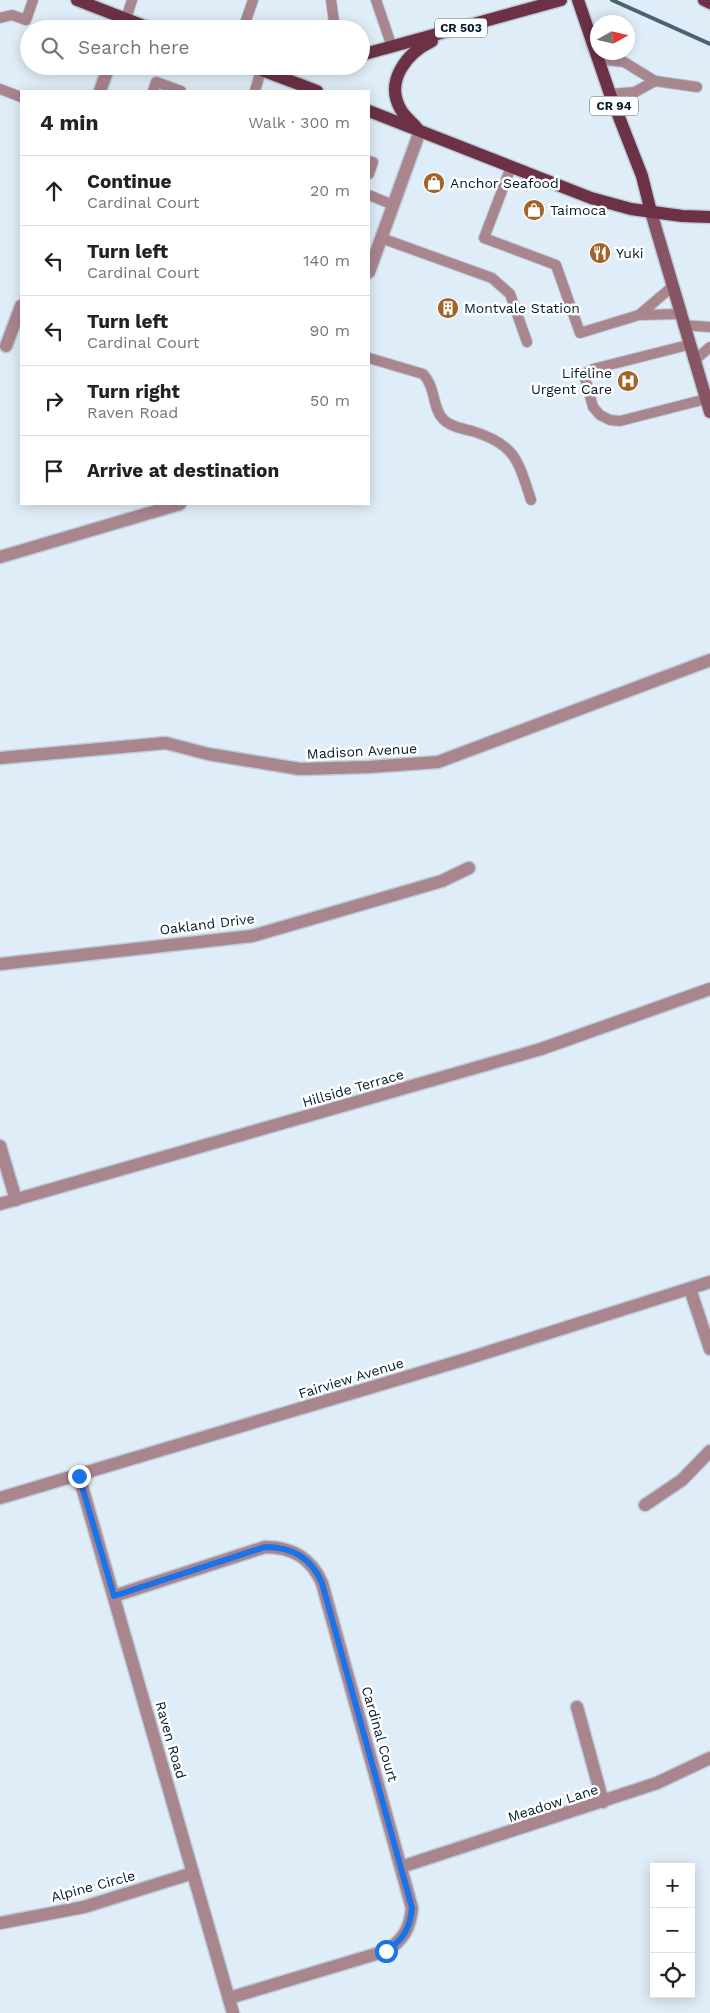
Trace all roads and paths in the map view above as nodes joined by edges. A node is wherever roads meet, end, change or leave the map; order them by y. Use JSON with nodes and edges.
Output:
{"nodes":[{"id":1,"x":33,"y":0,"type":"edge"},
{"id":2,"x":77,"y":0,"type":"edge"},
{"id":3,"x":132,"y":0,"type":"edge"},
{"id":4,"x":253,"y":0,"type":"edge"},
{"id":5,"x":331,"y":0,"type":"edge"},
{"id":6,"x":376,"y":0,"type":"edge"},
{"id":7,"x":561,"y":0,"type":"edge"},
{"id":8,"x":578,"y":0,"type":"edge"},
{"id":9,"x":0,"y":18,"type":"edge"},
{"id":10,"x":116,"y":20,"type":"edge"},
{"id":11,"x":125,"y":20,"type":"edge"},
{"id":12,"x":246,"y":20,"type":"edge"},
{"id":13,"x":334,"y":20,"type":"edge"},
{"id":14,"x":454,"y":30,"type":"junction"},
{"id":15,"x":590,"y":35,"type":"edge"},
{"id":16,"x":392,"y":47,"type":"junction"},
{"id":17,"x":370,"y":53,"type":"edge"},
{"id":18,"x":598,"y":60,"type":"edge"},
{"id":19,"x":607,"y":60,"type":"edge"},
{"id":20,"x":106,"y":75,"type":"edge"},
{"id":21,"x":256,"y":75,"type":"edge"},
{"id":22,"x":274,"y":75,"type":"edge"},
{"id":23,"x":655,"y":81,"type":"junction"},
{"id":24,"x":698,"y":87,"type":"dead end"},
{"id":25,"x":0,"y":89,"type":"edge"},
{"id":26,"x":100,"y":90,"type":"edge"},
{"id":27,"x":153,"y":90,"type":"edge"},
{"id":28,"x":177,"y":90,"type":"edge"},
{"id":29,"x":255,"y":90,"type":"edge"},
{"id":30,"x":313,"y":90,"type":"edge"},
{"id":31,"x":610,"y":94,"type":"junction"},
{"id":32,"x":0,"y":95,"type":"edge"},
{"id":33,"x":20,"y":97,"type":"edge"},
{"id":34,"x":20,"y":103,"type":"edge"},
{"id":35,"x":370,"y":111,"type":"edge"},
{"id":36,"x":420,"y":131,"type":"junction"},
{"id":37,"x":370,"y":161,"type":"edge"},
{"id":38,"x":511,"y":167,"type":"junction"},
{"id":39,"x":370,"y":171,"type":"edge"},
{"id":40,"x":370,"y":195,"type":"edge"},
{"id":41,"x":393,"y":205,"type":"junction"},
{"id":42,"x":651,"y":212,"type":"junction"},
{"id":43,"x":710,"y":217,"type":"edge"},
{"id":44,"x":381,"y":238,"type":"junction"},
{"id":45,"x":370,"y":269,"type":"edge"},
{"id":46,"x":673,"y":286,"type":"junction"},
{"id":47,"x":20,"y":309,"type":"edge"},
{"id":48,"x":639,"y":315,"type":"junction"},
{"id":49,"x":681,"y":319,"type":"junction"},
{"id":50,"x":710,"y":327,"type":"edge"},
{"id":51,"x":527,"y":342,"type":"dead end"},
{"id":52,"x":688,"y":344,"type":"junction"},
{"id":53,"x":6,"y":346,"type":"dead end"},
{"id":54,"x":710,"y":347,"type":"edge"},
{"id":55,"x":370,"y":358,"type":"edge"},
{"id":56,"x":695,"y":360,"type":"junction"},
{"id":57,"x":706,"y":399,"type":"junction"},
{"id":58,"x":710,"y":412,"type":"edge"},
{"id":59,"x":530,"y":500,"type":"dead end"},
{"id":60,"x":177,"y":505,"type":"edge"},
{"id":61,"x":0,"y":557,"type":"edge"},
{"id":62,"x":710,"y":660,"type":"edge"},
{"id":63,"x":0,"y":758,"type":"edge"},
{"id":64,"x":469,"y":868,"type":"dead end"},
{"id":65,"x":0,"y":964,"type":"edge"},
{"id":66,"x":710,"y":989,"type":"edge"},
{"id":67,"x":0,"y":1146,"type":"edge"},
{"id":68,"x":16,"y":1200,"type":"junction"},
{"id":69,"x":0,"y":1204,"type":"edge"},
{"id":70,"x":710,"y":1282,"type":"edge"},
{"id":71,"x":690,"y":1289,"type":"junction"},
{"id":72,"x":710,"y":1349,"type":"edge"},
{"id":73,"x":710,"y":1451,"type":"edge"},
{"id":74,"x":79,"y":1476,"type":"junction"},
{"id":75,"x":0,"y":1498,"type":"edge"},
{"id":76,"x":645,"y":1505,"type":"dead end"},
{"id":77,"x":114,"y":1596,"type":"junction"},
{"id":78,"x":578,"y":1707,"type":"dead end"},
{"id":79,"x":710,"y":1758,"type":"edge"},
{"id":80,"x":603,"y":1802,"type":"junction"},
{"id":81,"x":401,"y":1867,"type":"junction"},
{"id":82,"x":193,"y":1873,"type":"junction"},
{"id":83,"x":0,"y":1923,"type":"edge"},
{"id":84,"x":229,"y":1998,"type":"junction"},
{"id":85,"x":234,"y":2013,"type":"edge"}],
"edges":[{"from":1,"to":9,"type":"lane"},
{"from":2,"to":10,"type":"main road"},
{"from":3,"to":11,"type":"lane"},
{"from":4,"to":12,"type":"lane"},
{"from":5,"to":13,"type":"lane"},
{"from":6,"to":16,"type":"lane"},
{"from":7,"to":14,"type":"main road","number":"CR 503"},
{"from":8,"to":15,"type":"main road","number":"CR 94"},
{"from":14,"to":16,"type":"main road","number":"CR 503"},
{"from":14,"to":36,"type":"main road"},
{"from":16,"to":17,"type":"main road","number":"CR 503"},
{"from":18,"to":31,"type":"main road","number":"CR 94"},
{"from":19,"to":23,"type":"lane"},
{"from":20,"to":26,"type":"street"},
{"from":21,"to":29,"type":"lane"},
{"from":22,"to":30,"type":"main road"},
{"from":23,"to":24,"type":"lane"},
{"from":23,"to":31,"type":"lane"},
{"from":25,"to":33,"type":"lane"},
{"from":27,"to":28,"type":"lane"},
{"from":31,"to":42,"type":"main road","number":"CR 94"},
{"from":32,"to":34,"type":"lane"},
{"from":35,"to":36,"type":"main road"},
{"from":36,"to":38,"type":"main road"},
{"from":36,"to":41,"type":"street"},
{"from":37,"to":39,"type":"lane"},
{"from":38,"to":42,"type":"main road"},
{"from":38,"to":48,"type":"lane"},
{"from":40,"to":41,"type":"lane"},
{"from":41,"to":44,"type":"street"},
{"from":42,"to":43,"type":"main road"},
{"from":42,"to":46,"type":"main road","number":"CR 94"},
{"from":44,"to":45,"type":"street"},
{"from":44,"to":51,"type":"lane"},
{"from":46,"to":48,"type":"lane"},
{"from":46,"to":49,"type":"main road","number":"CR 94"},
{"from":47,"to":53,"type":"street"},
{"from":48,"to":49,"type":"lane"},
{"from":49,"to":50,"type":"lane"},
{"from":49,"to":52,"type":"main road","number":"CR 94"},
{"from":52,"to":56,"type":"main road","number":"CR 94"},
{"from":52,"to":57,"type":"lane"},
{"from":54,"to":56,"type":"lane"},
{"from":55,"to":59,"type":"lane"},
{"from":56,"to":57,"type":"main road","number":"CR 94"},
{"from":57,"to":58,"type":"main road","number":"CR 94"},
{"from":60,"to":61,"type":"street"},
{"from":62,"to":63,"type":"street","name":"Madison Avenue"},
{"from":64,"to":65,"type":"street","name":"Oakland Drive"},
{"from":66,"to":68,"type":"street","name":"Hillside Terrace"},
{"from":67,"to":68,"type":"street"},
{"from":68,"to":69,"type":"street","name":"Hillside Terrace"},
{"from":70,"to":71,"type":"street","name":"Fairview Avenue"},
{"from":71,"to":72,"type":"street"},
{"from":71,"to":74,"type":"street","name":"Fairview Avenue"},
{"from":73,"to":76,"type":"street"},
{"from":74,"to":75,"type":"street","name":"Fairview Avenue"},
{"from":74,"to":77,"type":"street","name":"Raven Road"},
{"from":77,"to":81,"type":"street","name":"Cardinal Court"},
{"from":77,"to":82,"type":"street","name":"Raven Road"},
{"from":78,"to":80,"type":"street"},
{"from":79,"to":80,"type":"street","name":"Meadow Lane"},
{"from":80,"to":81,"type":"street","name":"Meadow Lane"},
{"from":81,"to":84,"type":"street","name":"Cardinal Court"},
{"from":82,"to":83,"type":"street","name":"Alpine Circle"},
{"from":82,"to":84,"type":"street","name":"Raven Road"},
{"from":84,"to":85,"type":"street","name":"Raven Road"}]}
